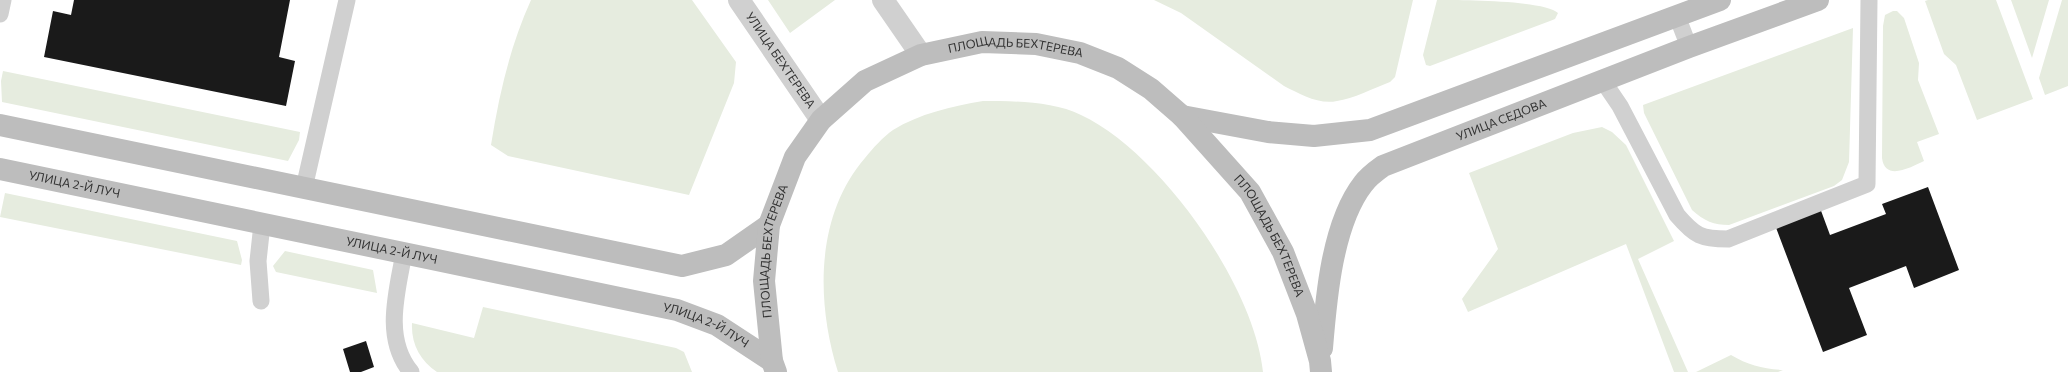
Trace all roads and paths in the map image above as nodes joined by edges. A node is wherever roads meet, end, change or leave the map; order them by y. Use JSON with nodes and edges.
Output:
{"nodes":[{"id":1,"x":3,"y":0,"type":"edge"},
{"id":2,"x":347,"y":0,"type":"edge"},
{"id":3,"x":739,"y":0,"type":"edge"},
{"id":4,"x":883,"y":0,"type":"edge"},
{"id":5,"x":1720,"y":0,"type":"edge"},
{"id":6,"x":1818,"y":0,"type":"edge"},
{"id":7,"x":1869,"y":0,"type":"edge"},
{"id":8,"x":0,"y":14,"type":"edge"},
{"id":9,"x":1677,"y":16,"type":"junction"},
{"id":10,"x":1689,"y":48,"type":"junction"},
{"id":11,"x":921,"y":55,"type":"junction"},
{"id":12,"x":1603,"y":81,"type":"junction"},
{"id":13,"x":1182,"y":116,"type":"junction"},
{"id":14,"x":821,"y":120,"type":"junction"},
{"id":15,"x":0,"y":124,"type":"edge"},
{"id":16,"x":0,"y":169,"type":"edge"},
{"id":17,"x":304,"y":188,"type":"junction"},
{"id":18,"x":262,"y":224,"type":"junction"},
{"id":19,"x":769,"y":225,"type":"junction"},
{"id":20,"x":404,"y":253,"type":"junction"},
{"id":21,"x":261,"y":301,"type":"dead end"},
{"id":22,"x":774,"y":367,"type":"edge"},
{"id":23,"x":1321,"y":367,"type":"edge"},
{"id":24,"x":411,"y":372,"type":"edge"}],
"edges":[{"from":1,"to":8,"type":"lane"},
{"from":2,"to":17,"type":"lane"},
{"from":3,"to":14,"type":"street","name":"УЛИЦА БЕХТЕРЕВА"},
{"from":4,"to":11,"type":"street"},
{"from":5,"to":9,"type":"main road"},
{"from":6,"to":10,"type":"main road","name":"УЛИЦА СЕДОВА"},
{"from":7,"to":12,"type":"lane"},
{"from":9,"to":10,"type":"lane"},
{"from":9,"to":13,"type":"main road"},
{"from":10,"to":12,"type":"main road","name":"УЛИЦА СЕДОВА"},
{"from":11,"to":13,"type":"main road","name":"ПЛОЩАДЬ БЕХТЕРЕВА"},
{"from":11,"to":14,"type":"main road","name":"ПЛОЩАДЬ БЕХТЕРЕВА"},
{"from":12,"to":23,"type":"main road","name":"УЛИЦА СЕДОВА"},
{"from":13,"to":23,"type":"main road","name":"ПЛОЩАДЬ БЕХТЕРЕВА"},
{"from":14,"to":19,"type":"main road","name":"ПЛОЩАДЬ БЕХТЕРЕВА"},
{"from":15,"to":17,"type":"main road"},
{"from":16,"to":18,"type":"main road","name":"УЛИЦА 2-Й ЛУЧ"},
{"from":17,"to":19,"type":"main road"},
{"from":18,"to":20,"type":"main road","name":"УЛИЦА 2-Й ЛУЧ"},
{"from":18,"to":21,"type":"lane"},
{"from":19,"to":22,"type":"main road","name":"ПЛОЩАДЬ БЕХТЕРЕВА"},
{"from":20,"to":22,"type":"main road","name":"УЛИЦА 2-Й ЛУЧ"},
{"from":20,"to":24,"type":"lane"}]}
